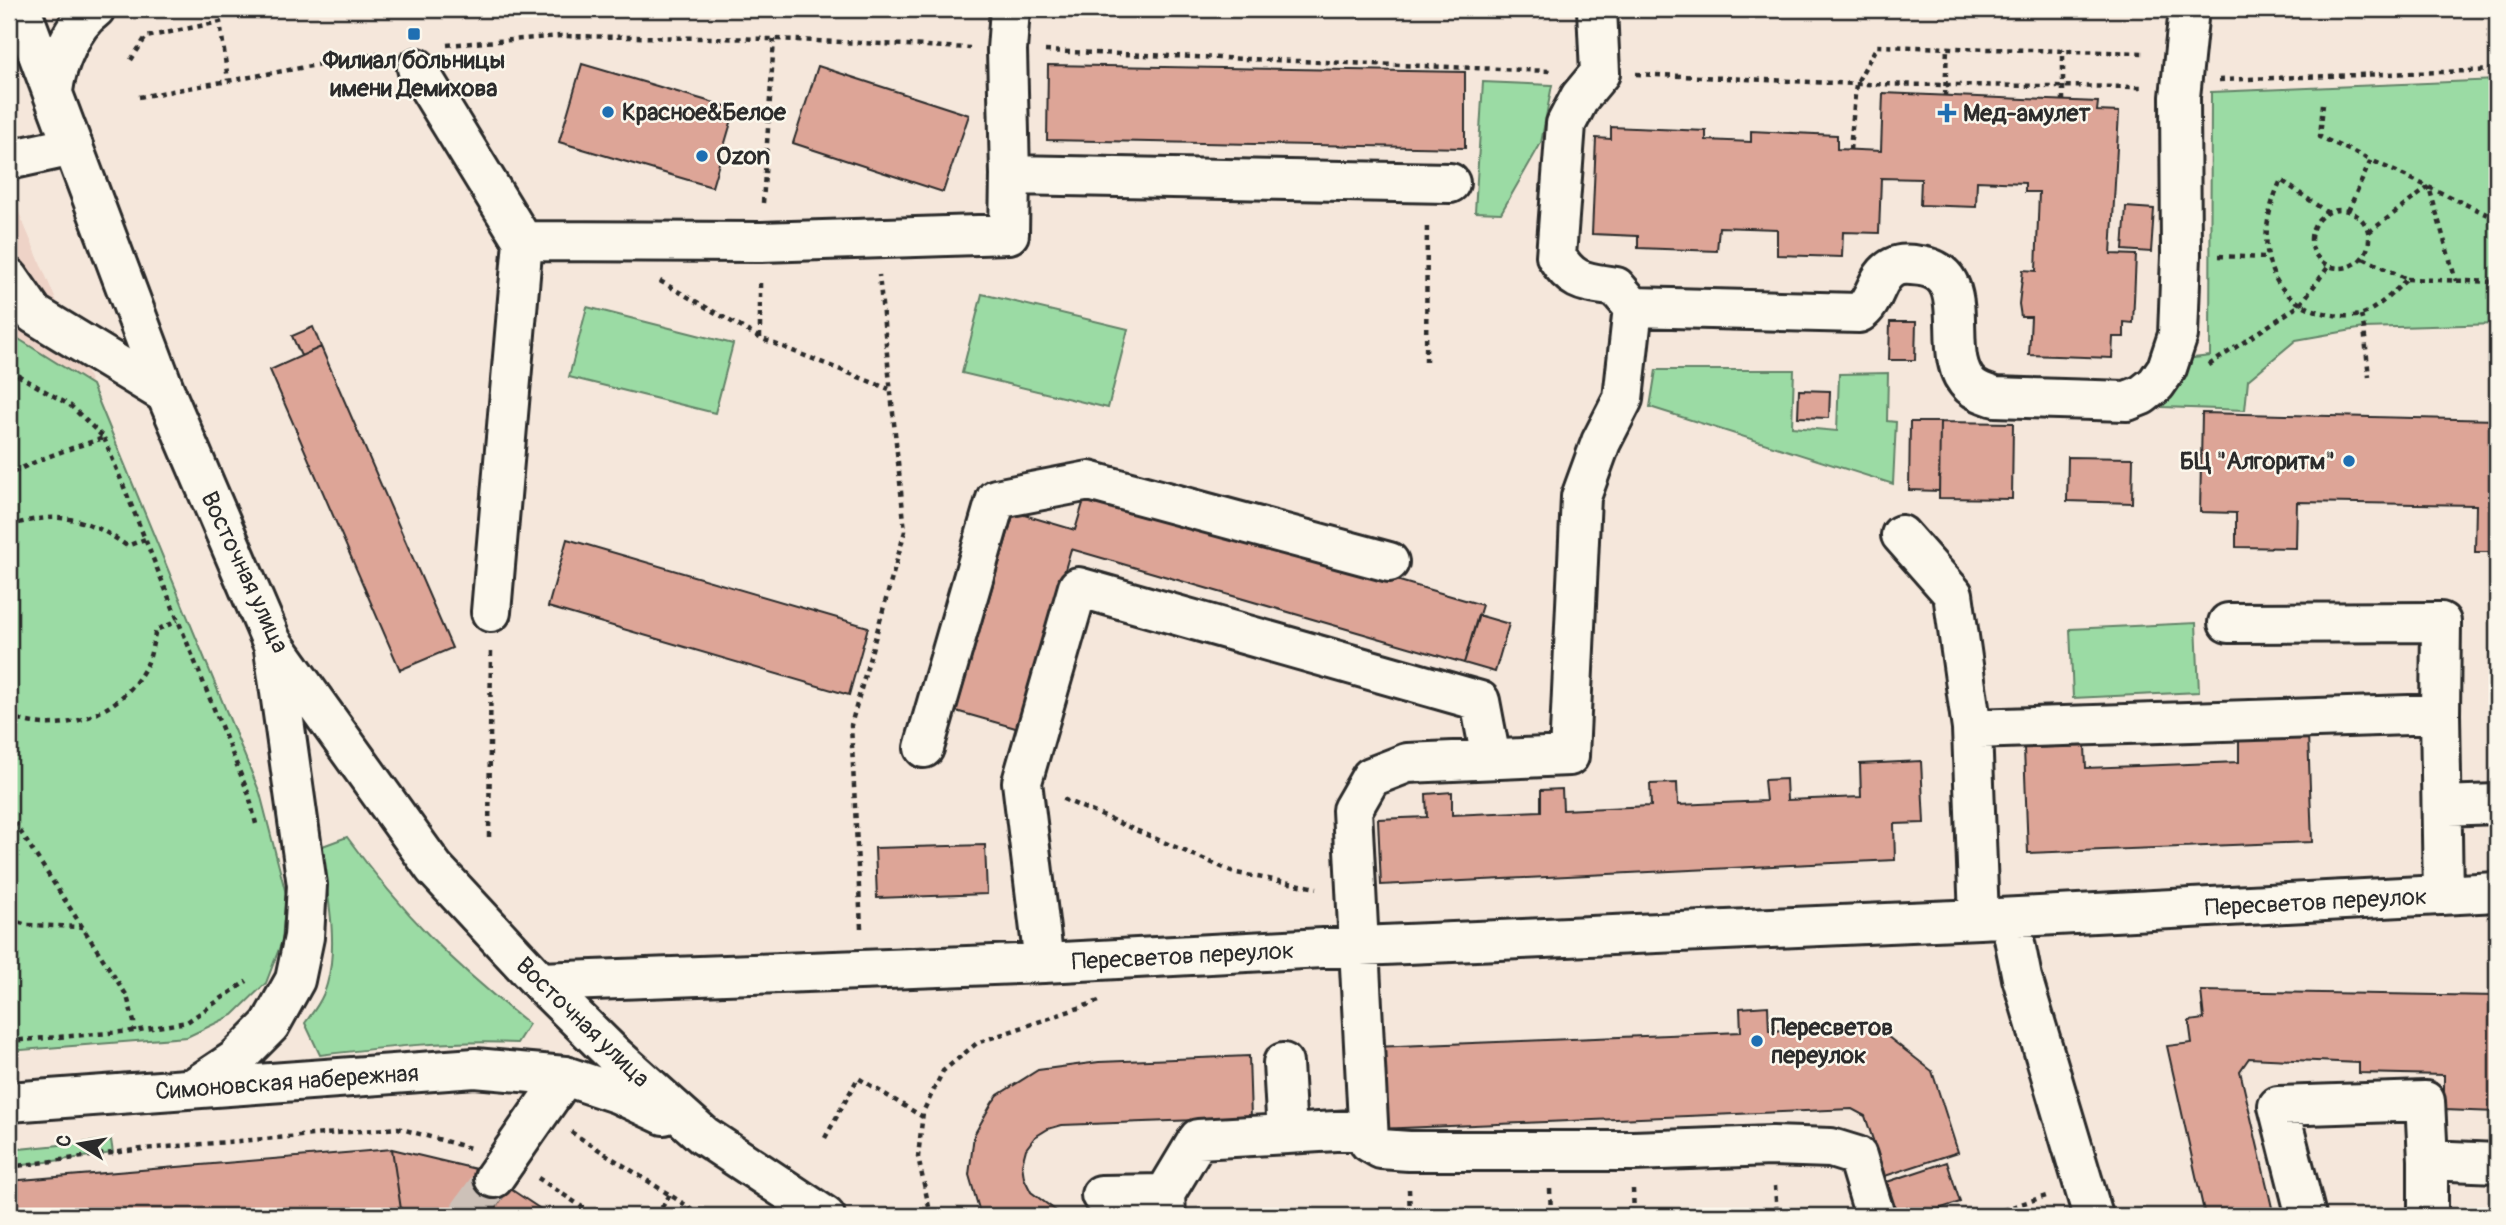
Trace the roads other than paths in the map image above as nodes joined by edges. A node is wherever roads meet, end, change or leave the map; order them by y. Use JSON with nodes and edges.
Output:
{"nodes":[{"id":1,"x":21,"y":9,"type":"edge"},
{"id":2,"x":95,"y":9,"type":"edge"},
{"id":3,"x":1010,"y":9,"type":"edge"},
{"id":4,"x":1597,"y":9,"type":"edge"},
{"id":5,"x":2189,"y":9,"type":"edge"},
{"id":6,"x":416,"y":55,"type":"road end"},
{"id":7,"x":53,"y":91,"type":"junction"},
{"id":8,"x":73,"y":146,"type":"junction"},
{"id":9,"x":9,"y":159,"type":"edge"},
{"id":10,"x":1010,"y":175,"type":"junction"},
{"id":11,"x":1439,"y":182,"type":"road end"},
{"id":12,"x":523,"y":241,"type":"junction"},
{"id":13,"x":9,"y":278,"type":"edge"},
{"id":14,"x":1633,"y":307,"type":"junction"},
{"id":15,"x":166,"y":394,"type":"junction"},
{"id":16,"x":1901,"y":535,"type":"dead end"},
{"id":17,"x":1389,"y":562,"type":"dead end"},
{"id":18,"x":1909,"y":584,"type":"dead end"},
{"id":19,"x":1953,"y":594,"type":"junction"},
{"id":20,"x":491,"y":612,"type":"road end"},
{"id":21,"x":2228,"y":623,"type":"dead end"},
{"id":22,"x":272,"y":642,"type":"junction"},
{"id":23,"x":2440,"y":714,"type":"junction"},
{"id":24,"x":1972,"y":729,"type":"junction"},
{"id":25,"x":924,"y":748,"type":"dead end"},
{"id":26,"x":1491,"y":759,"type":"junction"},
{"id":27,"x":2497,"y":804,"type":"edge"},
{"id":28,"x":2442,"y":806,"type":"junction"},
{"id":29,"x":2497,"y":892,"type":"edge"},
{"id":30,"x":2443,"y":895,"type":"junction"},
{"id":31,"x":1994,"y":918,"type":"junction"},
{"id":32,"x":1360,"y":946,"type":"junction"},
{"id":33,"x":1044,"y":963,"type":"junction"},
{"id":34,"x":540,"y":982,"type":"junction"},
{"id":35,"x":1283,"y":1063,"type":"dead end"},
{"id":36,"x":565,"y":1076,"type":"junction"},
{"id":37,"x":194,"y":1087,"type":"junction"},
{"id":38,"x":9,"y":1102,"type":"edge"},
{"id":39,"x":1368,"y":1129,"type":"junction"},
{"id":40,"x":1287,"y":1134,"type":"junction"},
{"id":41,"x":703,"y":1135,"type":"junction"},
{"id":42,"x":2428,"y":1160,"type":"junction"},
{"id":43,"x":2497,"y":1163,"type":"edge"},
{"id":44,"x":501,"y":1168,"type":"tunnel mouth"},
{"id":45,"x":1101,"y":1195,"type":"dead end"},
{"id":46,"x":1165,"y":1205,"type":"edge"},
{"id":47,"x":825,"y":1216,"type":"edge"},
{"id":48,"x":1875,"y":1216,"type":"edge"},
{"id":49,"x":2093,"y":1216,"type":"edge"},
{"id":50,"x":2306,"y":1216,"type":"edge"},
{"id":51,"x":2428,"y":1216,"type":"edge"}],
"edges":[{"from":1,"to":7,"type":"main road","name":"Восточная улица"},
{"from":2,"to":7,"type":"main road"},
{"from":3,"to":10,"type":"main road"},
{"from":4,"to":14,"type":"main road"},
{"from":5,"to":14,"type":"main road"},
{"from":6,"to":12,"type":"main road"},
{"from":7,"to":8,"type":"main road","name":"Восточная улица"},
{"from":8,"to":9,"type":"main road"},
{"from":8,"to":15,"type":"main road","name":"Восточная улица"},
{"from":10,"to":11,"type":"main road"},
{"from":10,"to":12,"type":"main road"},
{"from":12,"to":20,"type":"main road"},
{"from":13,"to":15,"type":"main road"},
{"from":14,"to":26,"type":"main road"},
{"from":15,"to":22,"type":"main road","name":"Восточная улица"},
{"from":16,"to":19,"type":"main road"},
{"from":17,"to":25,"type":"main road"},
{"from":18,"to":19,"type":"main road"},
{"from":19,"to":24,"type":"main road"},
{"from":21,"to":23,"type":"main road"},
{"from":22,"to":34,"type":"main road","name":"Восточная улица"},
{"from":22,"to":37,"type":"main road"},
{"from":23,"to":24,"type":"main road"},
{"from":23,"to":28,"type":"main road"},
{"from":24,"to":31,"type":"main road"},
{"from":26,"to":32,"type":"main road"},
{"from":26,"to":33,"type":"main road"},
{"from":27,"to":28,"type":"main road"},
{"from":28,"to":30,"type":"main road"},
{"from":29,"to":30,"type":"main road","name":"Пересветов переулок"},
{"from":30,"to":31,"type":"main road","name":"Пересветов переулок"},
{"from":31,"to":32,"type":"main road","name":"Пересветов переулок"},
{"from":31,"to":49,"type":"main road"},
{"from":32,"to":33,"type":"main road","name":"Пересветов переулок"},
{"from":32,"to":39,"type":"main road"},
{"from":33,"to":34,"type":"main road","name":"Пересветов переулок"},
{"from":34,"to":41,"type":"main road","name":"Восточная улица"},
{"from":35,"to":40,"type":"main road"},
{"from":36,"to":37,"type":"main road","name":"Симоновская набережная"},
{"from":36,"to":41,"type":"main road","name":"Восточная улица"},
{"from":36,"to":44,"type":"main road"},
{"from":37,"to":38,"type":"main road","name":"Симоновская набережная"},
{"from":39,"to":40,"type":"main road"},
{"from":39,"to":48,"type":"main road"},
{"from":40,"to":46,"type":"main road"},
{"from":41,"to":47,"type":"main road","name":"Восточная улица"},
{"from":42,"to":43,"type":"main road"},
{"from":42,"to":50,"type":"main road"},
{"from":42,"to":51,"type":"main road"},
{"from":45,"to":46,"type":"main road"}]}
